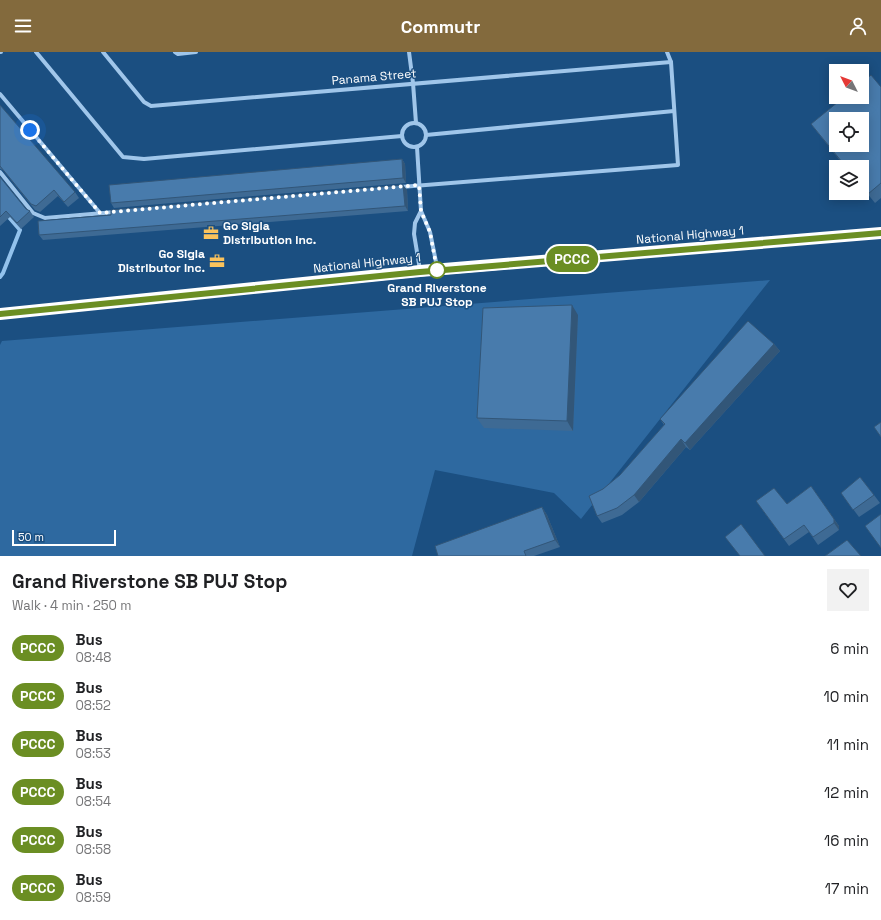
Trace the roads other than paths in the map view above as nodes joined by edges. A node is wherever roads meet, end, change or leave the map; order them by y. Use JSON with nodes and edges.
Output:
{"nodes":[{"id":1,"x":36,"y":52,"type":"edge"},
{"id":2,"x":103,"y":52,"type":"edge"},
{"id":3,"x":175,"y":52,"type":"edge"},
{"id":4,"x":196,"y":52,"type":"edge"},
{"id":5,"x":409,"y":52,"type":"edge"},
{"id":6,"x":667,"y":52,"type":"edge"},
{"id":7,"x":671,"y":62,"type":"junction"},
{"id":8,"x":413,"y":83,"type":"junction"},
{"id":9,"x":0,"y":94,"type":"edge"},
{"id":10,"x":674,"y":111,"type":"junction"},
{"id":11,"x":416,"y":123,"type":"junction"},
{"id":12,"x":426,"y":135,"type":"junction"},
{"id":13,"x":402,"y":136,"type":"junction"},
{"id":14,"x":417,"y":146,"type":"junction"},
{"id":15,"x":0,"y":172,"type":"edge"},
{"id":16,"x":419,"y":185,"type":"junction"},
{"id":17,"x":395,"y":187,"type":"edge"},
{"id":18,"x":421,"y":211,"type":"junction"},
{"id":19,"x":116,"y":212,"type":"edge"},
{"id":20,"x":100,"y":213,"type":"junction"},
{"id":21,"x":881,"y":234,"type":"edge"},
{"id":22,"x":437,"y":270,"type":"junction"},
{"id":23,"x":420,"y":272,"type":"junction"},
{"id":24,"x":2,"y":313,"type":"edge"}],
"edges":[{"from":1,"to":13,"type":"street"},
{"from":2,"to":8,"type":"street","name":"Panama Street"},
{"from":3,"to":4,"type":"street"},
{"from":5,"to":8,"type":"street"},
{"from":6,"to":7,"type":"street"},
{"from":7,"to":8,"type":"street","name":"Panama Street"},
{"from":7,"to":10,"type":"street"},
{"from":8,"to":11,"type":"street"},
{"from":9,"to":20,"type":"street"},
{"from":10,"to":12,"type":"street"},
{"from":10,"to":16,"type":"street"},
{"from":11,"to":12,"type":"street"},
{"from":11,"to":13,"type":"street"},
{"from":12,"to":14,"type":"street"},
{"from":13,"to":14,"type":"street"},
{"from":14,"to":16,"type":"street"},
{"from":15,"to":20,"type":"street"},
{"from":16,"to":17,"type":"street"},
{"from":16,"to":18,"type":"street"},
{"from":18,"to":22,"type":"street"},
{"from":18,"to":23,"type":"street"},
{"from":19,"to":20,"type":"street"},
{"from":21,"to":22,"type":"highway","name":"National Highway 1"},
{"from":22,"to":23,"type":"highway","name":"National Highway 1"},
{"from":23,"to":24,"type":"highway","name":"National Highway 1"}]}
